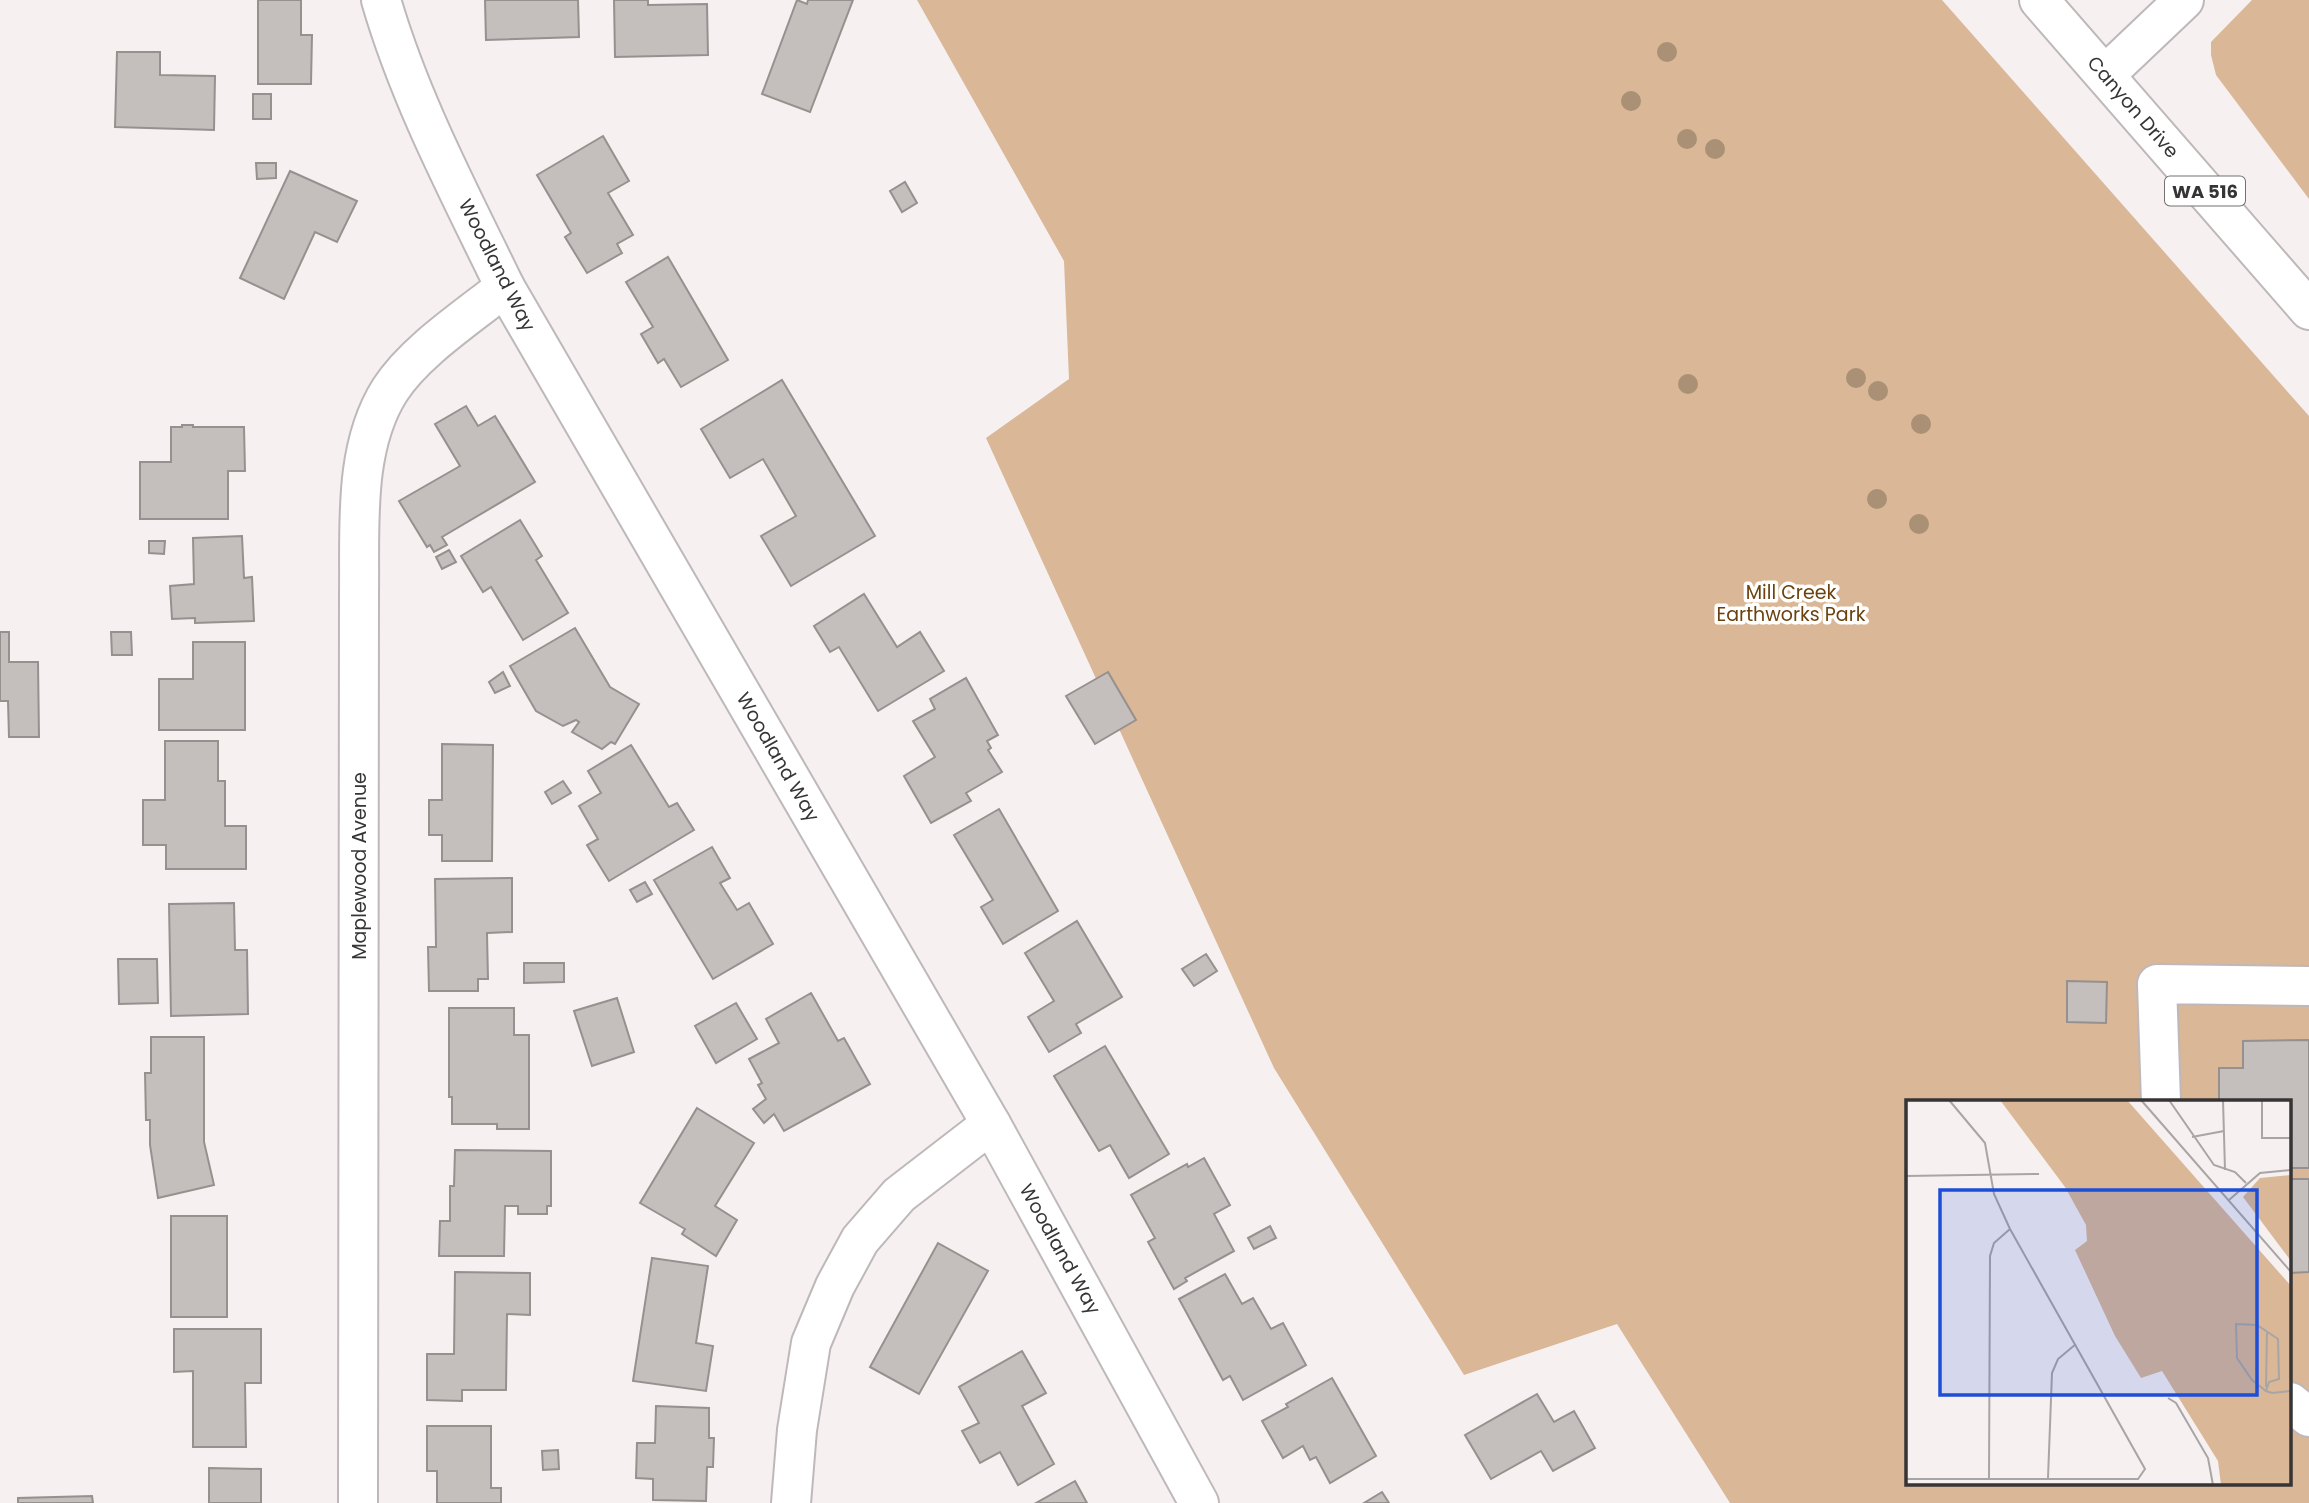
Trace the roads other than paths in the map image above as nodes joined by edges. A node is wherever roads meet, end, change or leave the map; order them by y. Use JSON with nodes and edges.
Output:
{"nodes":[{"id":1,"x":381,"y":0,"type":"edge"},
{"id":2,"x":2039,"y":0,"type":"edge"},
{"id":3,"x":2184,"y":0,"type":"edge"},
{"id":4,"x":2105,"y":75,"type":"junction"},
{"id":5,"x":505,"y":287,"type":"junction"},
{"id":6,"x":2309,"y":310,"type":"edge"},
{"id":7,"x":2309,"y":986,"type":"edge"},
{"id":8,"x":2161,"y":1100,"type":"edge"},
{"id":9,"x":991,"y":1124,"type":"junction"},
{"id":10,"x":2292,"y":1404,"type":"edge"},
{"id":11,"x":2309,"y":1417,"type":"edge"},
{"id":12,"x":358,"y":1503,"type":"edge"},
{"id":13,"x":792,"y":1503,"type":"edge"},
{"id":14,"x":1199,"y":1503,"type":"edge"}],
"edges":[{"from":1,"to":5,"type":"street","name":"Woodland Way"},
{"from":2,"to":4,"type":"street","name":"Canyon Drive","number":"WA 516"},
{"from":3,"to":4,"type":"street"},
{"from":4,"to":6,"type":"street","name":"Canyon Drive","number":"WA 516"},
{"from":5,"to":9,"type":"street","name":"Woodland Way"},
{"from":5,"to":12,"type":"street","name":"Maplewood Avenue"},
{"from":7,"to":8,"type":"street"},
{"from":9,"to":13,"type":"street"},
{"from":9,"to":14,"type":"street","name":"Woodland Way"},
{"from":10,"to":11,"type":"street"}]}
